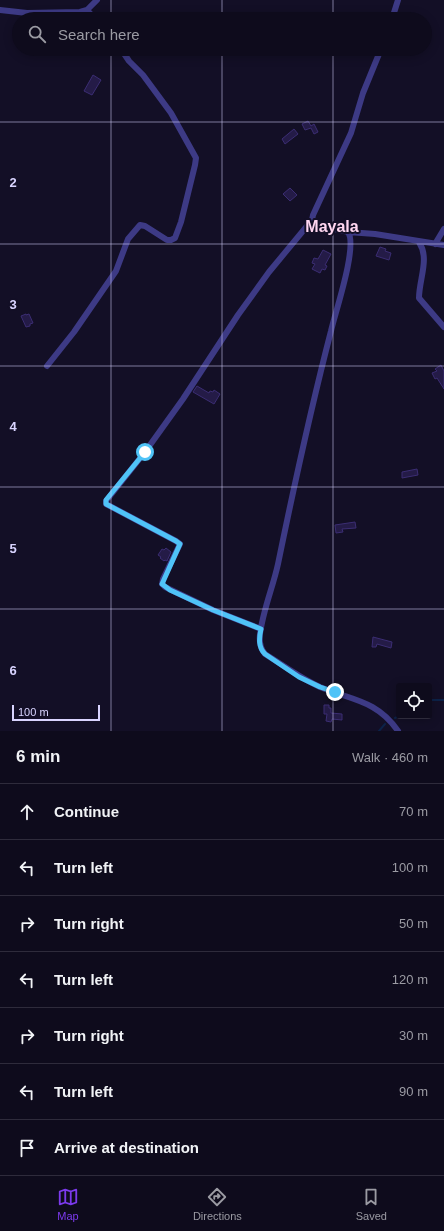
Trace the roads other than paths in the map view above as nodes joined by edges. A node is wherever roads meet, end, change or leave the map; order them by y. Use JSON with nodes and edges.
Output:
{"nodes":[{"id":1,"x":97,"y":0,"type":"edge"},
{"id":2,"x":398,"y":0,"type":"edge"},
{"id":3,"x":0,"y":10,"type":"edge"},
{"id":4,"x":87,"y":10,"type":"joint"},
{"id":5,"x":18,"y":12,"type":"edge"},
{"id":6,"x":76,"y":12,"type":"edge"},
{"id":7,"x":394,"y":12,"type":"edge"},
{"id":8,"x":125,"y":56,"type":"edge"},
{"id":9,"x":378,"y":56,"type":"edge"},
{"id":10,"x":312,"y":220,"type":"junction"},
{"id":11,"x":444,"y":229,"type":"edge"},
{"id":12,"x":348,"y":232,"type":"junction"},
{"id":13,"x":419,"y":242,"type":"junction"},
{"id":14,"x":435,"y":244,"type":"junction"},
{"id":15,"x":444,"y":245,"type":"edge"},
{"id":16,"x":444,"y":326,"type":"edge"},
{"id":17,"x":48,"y":366,"type":"dead end"},
{"id":18,"x":261,"y":629,"type":"junction"},
{"id":19,"x":398,"y":731,"type":"edge"}],
"edges":[{"from":1,"to":4,"type":"street"},
{"from":2,"to":7,"type":"street"},
{"from":3,"to":5,"type":"street"},
{"from":4,"to":6,"type":"street"},
{"from":8,"to":17,"type":"street"},
{"from":9,"to":10,"type":"street"},
{"from":10,"to":12,"type":"street"},
{"from":10,"to":18,"type":"street"},
{"from":11,"to":14,"type":"street"},
{"from":12,"to":13,"type":"street"},
{"from":12,"to":18,"type":"street"},
{"from":13,"to":14,"type":"street"},
{"from":13,"to":16,"type":"street"},
{"from":14,"to":15,"type":"street"},
{"from":18,"to":19,"type":"street"}]}
